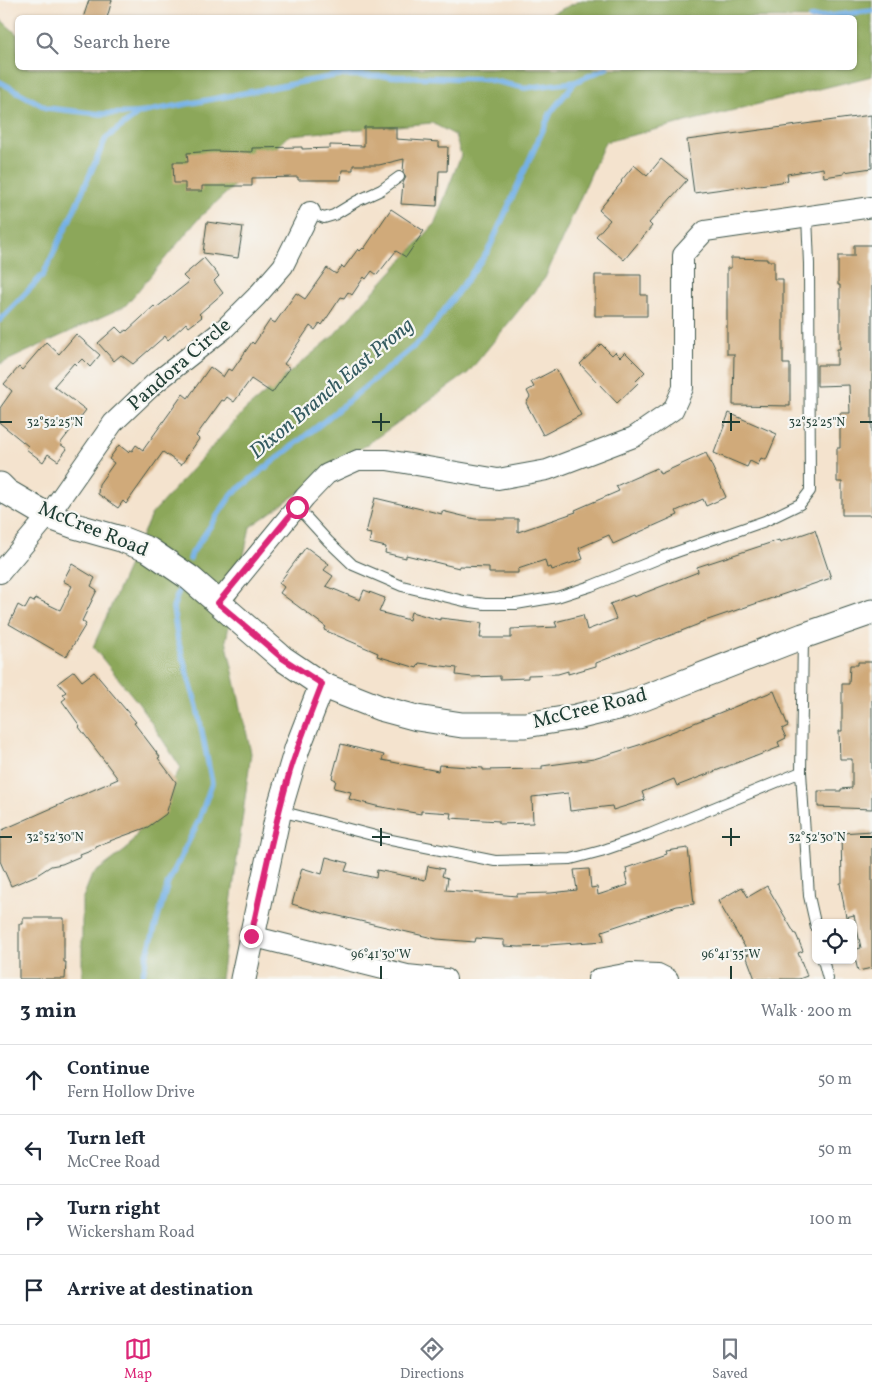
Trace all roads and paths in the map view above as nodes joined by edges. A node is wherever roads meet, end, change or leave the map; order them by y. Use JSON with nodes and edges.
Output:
{"nodes":[{"id":1,"x":398,"y":177,"type":"dead end"},
{"id":2,"x":872,"y":207,"type":"edge"},
{"id":3,"x":310,"y":212,"type":"joint"},
{"id":4,"x":807,"y":216,"type":"junction"},
{"id":5,"x":0,"y":485,"type":"edge"},
{"id":6,"x":297,"y":507,"type":"junction"},
{"id":7,"x":48,"y":516,"type":"junction"},
{"id":8,"x":0,"y":574,"type":"edge"},
{"id":9,"x":218,"y":603,"type":"junction"},
{"id":10,"x":872,"y":612,"type":"edge"},
{"id":11,"x":803,"y":636,"type":"junction"},
{"id":12,"x":322,"y":684,"type":"junction"},
{"id":13,"x":801,"y":772,"type":"junction"},
{"id":14,"x":279,"y":810,"type":"junction"},
{"id":15,"x":814,"y":919,"type":"edge"},
{"id":16,"x":251,"y":936,"type":"junction"},
{"id":17,"x":824,"y":964,"type":"edge"},
{"id":18,"x":243,"y":979,"type":"edge"},
{"id":19,"x":446,"y":979,"type":"edge"},
{"id":20,"x":598,"y":979,"type":"edge"},
{"id":21,"x":668,"y":979,"type":"edge"},
{"id":22,"x":828,"y":979,"type":"edge"}],
"edges":[{"from":1,"to":3,"type":"lane"},
{"from":2,"to":4,"type":"street"},
{"from":3,"to":7,"type":"street","name":"Pandora Circle"},
{"from":4,"to":6,"type":"street"},
{"from":4,"to":6,"type":"lane"},
{"from":5,"to":7,"type":"street","name":"McCree Road"},
{"from":6,"to":9,"type":"street"},
{"from":7,"to":8,"type":"street","name":"Pandora Circle"},
{"from":7,"to":9,"type":"street","name":"McCree Road"},
{"from":9,"to":12,"type":"street","name":"McCree Road"},
{"from":10,"to":11,"type":"street","name":"McCree Road"},
{"from":11,"to":12,"type":"street","name":"McCree Road"},
{"from":11,"to":13,"type":"lane"},
{"from":12,"to":14,"type":"street"},
{"from":13,"to":14,"type":"lane"},
{"from":13,"to":15,"type":"lane"},
{"from":14,"to":16,"type":"street"},
{"from":16,"to":18,"type":"street"},
{"from":16,"to":19,"type":"street"},
{"from":17,"to":22,"type":"lane"},
{"from":20,"to":21,"type":"street"}]}
